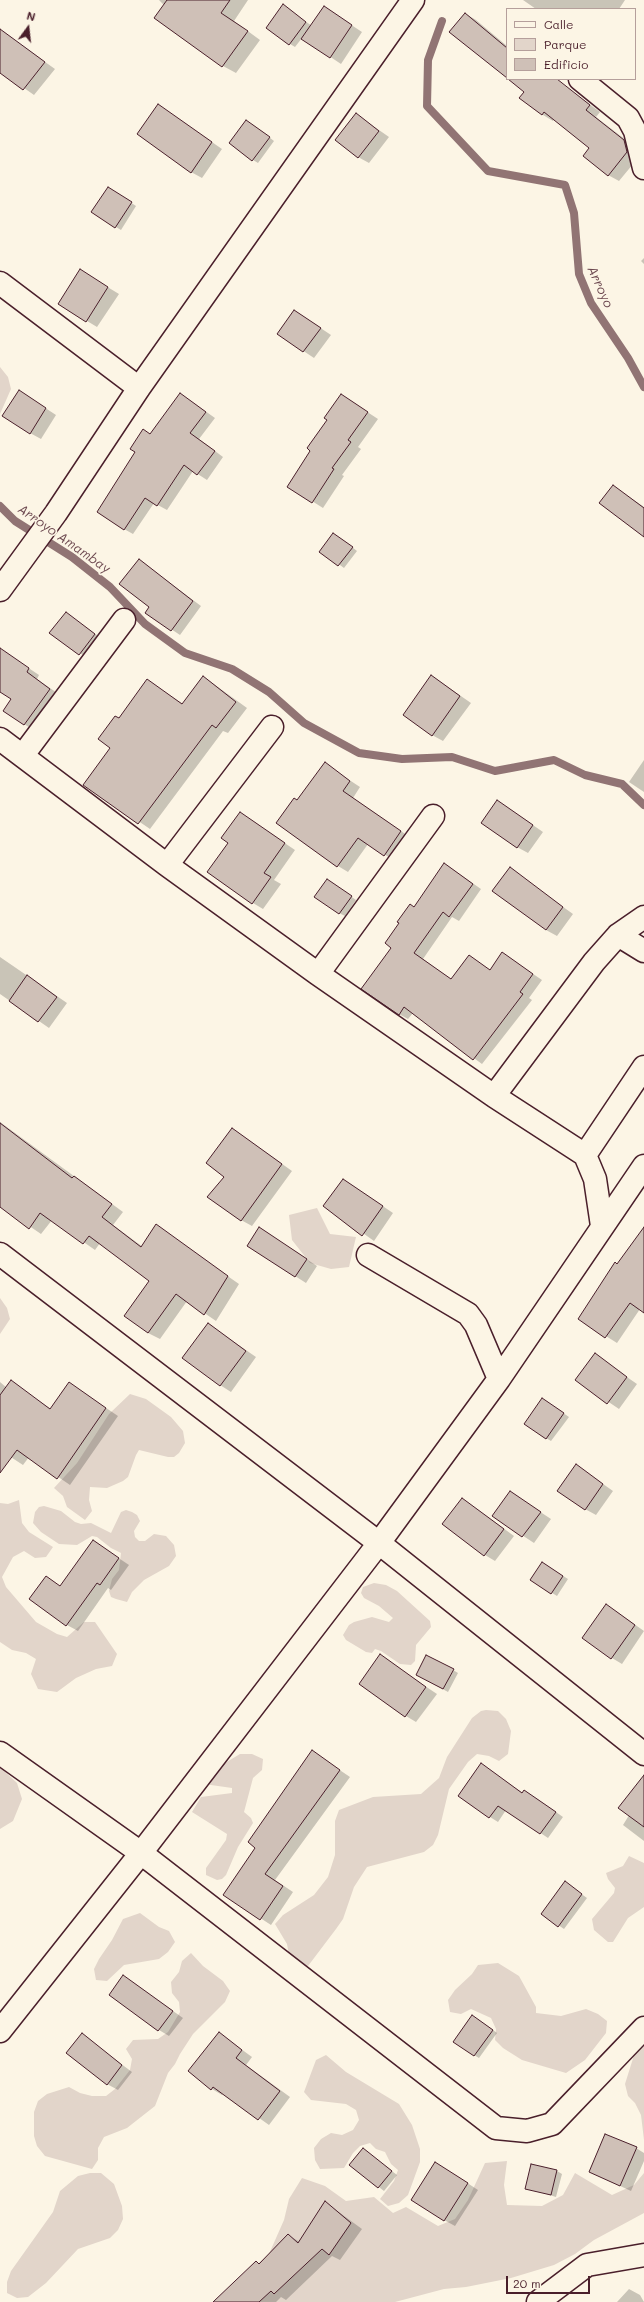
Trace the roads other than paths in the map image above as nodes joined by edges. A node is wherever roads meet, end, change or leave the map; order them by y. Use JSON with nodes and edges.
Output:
{"nodes":[{"id":1,"x":402,"y":4,"type":"edge"},
{"id":2,"x":581,"y":80,"type":"edge"},
{"id":3,"x":644,"y":168,"type":"edge"},
{"id":4,"x":0,"y":283,"type":"edge"},
{"id":5,"x":139,"y":388,"type":"junction"},
{"id":6,"x":0,"y":590,"type":"edge"},
{"id":7,"x":124,"y":620,"type":"dead end"},
{"id":8,"x":272,"y":727,"type":"dead end"},
{"id":9,"x":0,"y":739,"type":"edge"},
{"id":10,"x":24,"y":755,"type":"junction"},
{"id":11,"x":433,"y":816,"type":"dead end"},
{"id":12,"x":167,"y":865,"type":"junction"},
{"id":13,"x":644,"y":917,"type":"edge"},
{"id":14,"x":618,"y":935,"type":"junction"},
{"id":15,"x":644,"y":951,"type":"edge"},
{"id":16,"x":318,"y":974,"type":"junction"},
{"id":17,"x":644,"y":1068,"type":"edge"},
{"id":18,"x":494,"y":1096,"type":"junction"},
{"id":19,"x":585,"y":1155,"type":"junction"},
{"id":20,"x":644,"y":1166,"type":"edge"},
{"id":21,"x":602,"y":1226,"type":"junction"},
{"id":22,"x":0,"y":1254,"type":"edge"},
{"id":23,"x":368,"y":1255,"type":"dead end"},
{"id":24,"x":500,"y":1379,"type":"junction"},
{"id":25,"x":379,"y":1543,"type":"junction"},
{"id":26,"x":0,"y":1753,"type":"edge"},
{"id":27,"x":644,"y":1754,"type":"edge"},
{"id":28,"x":141,"y":1853,"type":"junction"},
{"id":29,"x":644,"y":2028,"type":"edge"},
{"id":30,"x":0,"y":2031,"type":"edge"},
{"id":31,"x":644,"y":2255,"type":"edge"},
{"id":32,"x":538,"y":2302,"type":"edge"}],
"edges":[{"from":1,"to":5,"type":"street"},
{"from":2,"to":3,"type":"street"},
{"from":4,"to":5,"type":"street"},
{"from":5,"to":6,"type":"street"},
{"from":7,"to":10,"type":"street"},
{"from":8,"to":12,"type":"street"},
{"from":9,"to":10,"type":"street"},
{"from":10,"to":12,"type":"street"},
{"from":11,"to":16,"type":"street"},
{"from":12,"to":16,"type":"street"},
{"from":13,"to":14,"type":"street"},
{"from":14,"to":15,"type":"street"},
{"from":14,"to":18,"type":"street"},
{"from":16,"to":18,"type":"street"},
{"from":17,"to":19,"type":"street"},
{"from":18,"to":19,"type":"street"},
{"from":19,"to":21,"type":"street"},
{"from":20,"to":21,"type":"street"},
{"from":21,"to":24,"type":"street"},
{"from":22,"to":25,"type":"street"},
{"from":23,"to":24,"type":"street"},
{"from":24,"to":25,"type":"street"},
{"from":25,"to":27,"type":"street"},
{"from":25,"to":28,"type":"street"},
{"from":26,"to":28,"type":"street"},
{"from":28,"to":29,"type":"street"},
{"from":28,"to":30,"type":"street"},
{"from":31,"to":32,"type":"street"}]}
